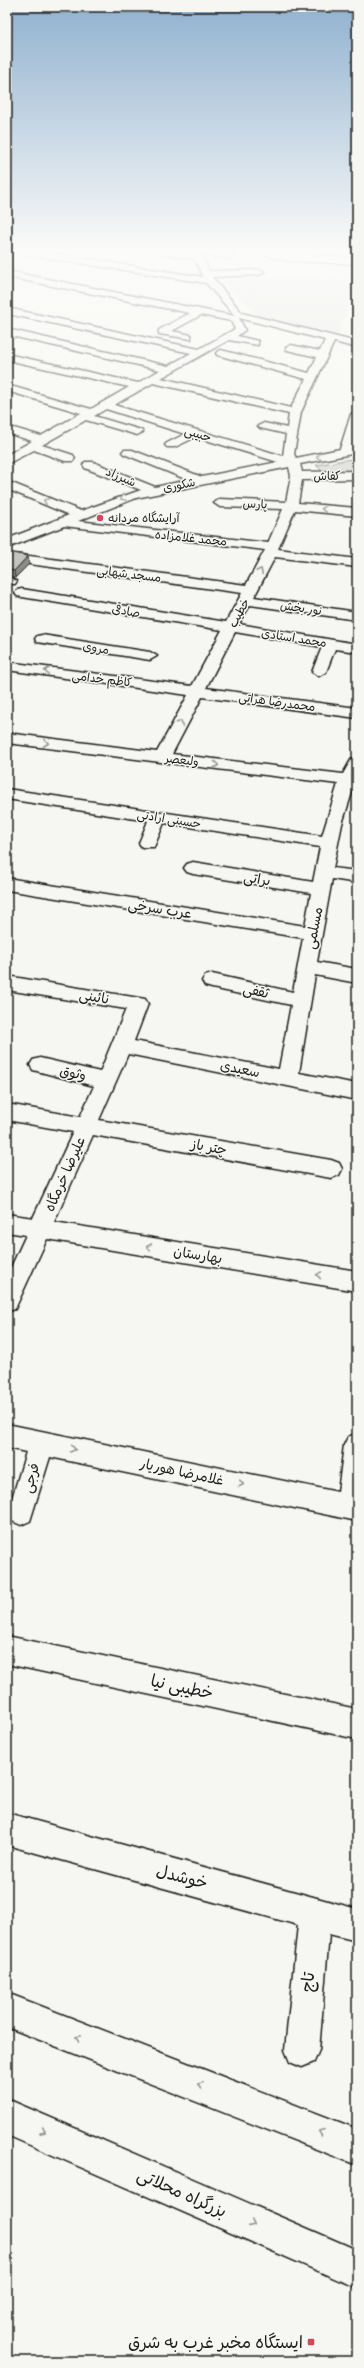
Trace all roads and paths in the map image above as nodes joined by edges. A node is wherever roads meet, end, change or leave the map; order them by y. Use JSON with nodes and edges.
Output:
{"nodes":[{"id":1,"x":27,"y":362,"type":"edge"},
{"id":2,"x":135,"y":362,"type":"edge"},
{"id":3,"x":182,"y":362,"type":"edge"},
{"id":4,"x":253,"y":362,"type":"edge"},
{"id":5,"x":320,"y":362,"type":"edge"},
{"id":6,"x":168,"y":369,"type":"junction"},
{"id":7,"x":312,"y":377,"type":"junction"},
{"id":8,"x":150,"y":379,"type":"junction"},
{"id":9,"x":138,"y":386,"type":"junction"},
{"id":10,"x":7,"y":388,"type":"edge"},
{"id":11,"x":251,"y":388,"type":"dead end"},
{"id":12,"x":273,"y":394,"type":"dead end"},
{"id":13,"x":234,"y":403,"type":"junction"},
{"id":14,"x":258,"y":404,"type":"junction"},
{"id":15,"x":103,"y":405,"type":"junction"},
{"id":16,"x":295,"y":412,"type":"junction"},
{"id":17,"x":86,"y":414,"type":"junction"},
{"id":18,"x":357,"y":414,"type":"edge"},
{"id":19,"x":264,"y":426,"type":"dead end"},
{"id":20,"x":7,"y":429,"type":"edge"},
{"id":21,"x":137,"y":432,"type":"dead end"},
{"id":22,"x":291,"y":432,"type":"junction"},
{"id":23,"x":195,"y":433,"type":"junction"},
{"id":24,"x":39,"y":443,"type":"junction"},
{"id":25,"x":171,"y":445,"type":"dead end"},
{"id":26,"x":351,"y":450,"type":"edge"},
{"id":27,"x":128,"y":452,"type":"dead end"},
{"id":28,"x":68,"y":458,"type":"dead end"},
{"id":29,"x":7,"y":460,"type":"edge"},
{"id":30,"x":294,"y":463,"type":"junction"},
{"id":31,"x":89,"y":465,"type":"dead end"},
{"id":32,"x":357,"y":475,"type":"edge"},
{"id":33,"x":297,"y":476,"type":"junction"},
{"id":34,"x":201,"y":480,"type":"junction"},
{"id":35,"x":7,"y":485,"type":"edge"},
{"id":36,"x":19,"y":490,"type":"junction"},
{"id":37,"x":152,"y":490,"type":"junction"},
{"id":38,"x":7,"y":496,"type":"edge"},
{"id":39,"x":220,"y":503,"type":"dead end"},
{"id":40,"x":290,"y":506,"type":"junction"},
{"id":41,"x":357,"y":512,"type":"edge"},
{"id":42,"x":82,"y":516,"type":"junction"},
{"id":43,"x":62,"y":523,"type":"junction"},
{"id":44,"x":7,"y":544,"type":"edge"},
{"id":45,"x":272,"y":549,"type":"junction"},
{"id":46,"x":7,"y":557,"type":"edge"},
{"id":47,"x":357,"y":563,"type":"edge"},
{"id":48,"x":27,"y":588,"type":"dead end"},
{"id":49,"x":248,"y":595,"type":"junction"},
{"id":50,"x":357,"y":616,"type":"edge"},
{"id":51,"x":230,"y":629,"type":"junction"},
{"id":52,"x":42,"y":639,"type":"dead end"},
{"id":53,"x":330,"y":644,"type":"junction"},
{"id":54,"x":357,"y":648,"type":"edge"},
{"id":55,"x":124,"y":652,"type":"junction"},
{"id":56,"x":150,"y":656,"type":"dead end"},
{"id":57,"x":7,"y":666,"type":"edge"},
{"id":58,"x":319,"y":672,"type":"dead end"},
{"id":59,"x":111,"y":680,"type":"junction"},
{"id":60,"x":197,"y":691,"type":"junction"},
{"id":61,"x":357,"y":713,"type":"edge"},
{"id":62,"x":7,"y":738,"type":"edge"},
{"id":63,"x":162,"y":758,"type":"junction"},
{"id":64,"x":357,"y":763,"type":"edge"},
{"id":65,"x":352,"y":780,"type":"edge"},
{"id":66,"x":7,"y":794,"type":"edge"},
{"id":67,"x":158,"y":817,"type":"junction"},
{"id":68,"x":148,"y":843,"type":"dead end"},
{"id":69,"x":330,"y":843,"type":"junction"},
{"id":70,"x":192,"y":868,"type":"dead end"},
{"id":71,"x":357,"y":877,"type":"edge"},
{"id":72,"x":323,"y":881,"type":"junction"},
{"id":73,"x":7,"y":884,"type":"edge"},
{"id":74,"x":312,"y":933,"type":"junction"},
{"id":75,"x":306,"y":967,"type":"junction"},
{"id":76,"x":357,"y":976,"type":"edge"},
{"id":77,"x":212,"y":981,"type":"dead end"},
{"id":78,"x":7,"y":983,"type":"edge"},
{"id":79,"x":301,"y":1000,"type":"junction"},
{"id":80,"x":122,"y":1046,"type":"junction"},
{"id":81,"x":40,"y":1065,"type":"dead end"},
{"id":82,"x":288,"y":1078,"type":"junction"},
{"id":83,"x":106,"y":1081,"type":"junction"},
{"id":84,"x":357,"y":1092,"type":"edge"},
{"id":85,"x":7,"y":1112,"type":"edge"},
{"id":86,"x":86,"y":1125,"type":"junction"},
{"id":87,"x":331,"y":1169,"type":"dead end"},
{"id":88,"x":7,"y":1223,"type":"edge"},
{"id":89,"x":40,"y":1228,"type":"junction"},
{"id":90,"x":357,"y":1281,"type":"edge"},
{"id":91,"x":7,"y":1302,"type":"edge"},
{"id":92,"x":7,"y":1436,"type":"edge"},
{"id":93,"x":41,"y":1443,"type":"junction"},
{"id":94,"x":357,"y":1445,"type":"edge"},
{"id":95,"x":353,"y":1507,"type":"edge"},
{"id":96,"x":21,"y":1512,"type":"dead end"},
{"id":97,"x":7,"y":1650,"type":"edge"},
{"id":98,"x":357,"y":1724,"type":"edge"},
{"id":99,"x":7,"y":1829,"type":"edge"},
{"id":100,"x":315,"y":1914,"type":"junction"},
{"id":101,"x":357,"y":1925,"type":"edge"},
{"id":102,"x":7,"y":2010,"type":"edge"},
{"id":103,"x":302,"y":2050,"type":"dead end"},
{"id":104,"x":7,"y":2117,"type":"edge"},
{"id":105,"x":357,"y":2147,"type":"edge"},
{"id":106,"x":357,"y":2269,"type":"edge"}],
"edges":[{"from":1,"to":9,"type":"main road"},
{"from":2,"to":6,"type":"main road"},
{"from":3,"to":6,"type":"main road"},
{"from":4,"to":7,"type":"main road"},
{"from":5,"to":7,"type":"main road","name":"خطیب"},
{"from":6,"to":8,"type":"main road"},
{"from":7,"to":16,"type":"main road","name":"خطیب"},
{"from":8,"to":9,"type":"main road"},
{"from":8,"to":13,"type":"main road"},
{"from":9,"to":15,"type":"main road"},
{"from":10,"to":17,"type":"main road"},
{"from":11,"to":13,"type":"main road"},
{"from":12,"to":14,"type":"main road"},
{"from":13,"to":14,"type":"main road"},
{"from":14,"to":16,"type":"main road"},
{"from":15,"to":17,"type":"main road"},
{"from":15,"to":23,"type":"main road","name":"حبیبی"},
{"from":16,"to":22,"type":"main road","name":"خطیب"},
{"from":17,"to":21,"type":"main road"},
{"from":17,"to":24,"type":"main road"},
{"from":18,"to":26,"type":"main road"},
{"from":19,"to":22,"type":"main road"},
{"from":20,"to":24,"type":"main road"},
{"from":22,"to":30,"type":"main road","name":"خطیب"},
{"from":23,"to":25,"type":"main road"},
{"from":23,"to":30,"type":"main road","name":"حبیبی"},
{"from":24,"to":28,"type":"main road"},
{"from":24,"to":29,"type":"main road"},
{"from":26,"to":30,"type":"main road","name":"شکوری","one_way":true},
{"from":27,"to":34,"type":"main road"},
{"from":30,"to":33,"type":"main road","name":"خطیب"},
{"from":30,"to":34,"type":"main road","name":"شکوری"},
{"from":31,"to":37,"type":"main road","name":"شیرزاد"},
{"from":32,"to":33,"type":"main road","name":"کفاش"},
{"from":33,"to":40,"type":"main road","name":"خطیب"},
{"from":34,"to":37,"type":"main road","name":"شکوری"},
{"from":35,"to":36,"type":"main road"},
{"from":36,"to":38,"type":"main road"},
{"from":42,"to":36,"type":"main road","one_way":true},
{"from":37,"to":42,"type":"main road","name":"شکوری","one_way":true},
{"from":39,"to":40,"type":"main road","name":"پارس"},
{"from":41,"to":40,"type":"main road","name":"پارس","one_way":true},
{"from":40,"to":45,"type":"main road","name":"خطیب"},
{"from":42,"to":43,"type":"main road","name":"شکوری"},
{"from":43,"to":44,"type":"main road","name":"شکوری"},
{"from":43,"to":45,"type":"main road","name":"محمد غلامزاده"},
{"from":45,"to":47,"type":"main road","name":"محمد غلامزاده"},
{"from":49,"to":45,"type":"main road","name":"خطیب","one_way":true},
{"from":46,"to":49,"type":"main road","name":"مسجد شهابی"},
{"from":48,"to":51,"type":"main road","name":"صادقی"},
{"from":49,"to":50,"type":"main road","name":"نور بخش"},
{"from":49,"to":51,"type":"main road","name":"خطیب"},
{"from":51,"to":53,"type":"main road","name":"محمد استادی"},
{"from":51,"to":60,"type":"main road","name":"خطیب"},
{"from":52,"to":55,"type":"main road","name":"مروی"},
{"from":53,"to":54,"type":"main road","name":"محمد استادی"},
{"from":53,"to":58,"type":"main road"},
{"from":55,"to":56,"type":"main road","name":"مروی"},
{"from":55,"to":59,"type":"main road"},
{"from":59,"to":57,"type":"main road","name":"کاظم خدامی","one_way":true},
{"from":59,"to":60,"type":"main road","name":"کاظم خدامی"},
{"from":60,"to":61,"type":"main road","name":"محمدرضا هراتی"},
{"from":63,"to":60,"type":"main road","name":"خطیب","one_way":true},
{"from":62,"to":63,"type":"main road","name":"ولیعصر","one_way":true},
{"from":63,"to":65,"type":"main road","name":"ولیعصر","one_way":true},
{"from":64,"to":65,"type":"main road","name":"مسلمی"},
{"from":65,"to":69,"type":"main road","name":"مسلمی"},
{"from":66,"to":67,"type":"main road","name":"حسینی ارادتی"},
{"from":67,"to":68,"type":"main road"},
{"from":67,"to":69,"type":"main road","name":"حسینی ارادتی"},
{"from":69,"to":72,"type":"main road","name":"مسلمی"},
{"from":70,"to":72,"type":"main road","name":"براتی"},
{"from":71,"to":72,"type":"main road","name":"براتی"},
{"from":72,"to":74,"type":"main road","name":"مسلمی"},
{"from":73,"to":74,"type":"main road","name":"عرب سرخی"},
{"from":74,"to":75,"type":"main road","name":"مسلمی"},
{"from":75,"to":76,"type":"main road"},
{"from":75,"to":79,"type":"main road","name":"مسلمی"},
{"from":77,"to":79,"type":"main road","name":"ثقفی"},
{"from":78,"to":80,"type":"main road","name":"نائینی"},
{"from":79,"to":82,"type":"main road","name":"مسلمی"},
{"from":80,"to":82,"type":"main road","name":"سعیدی"},
{"from":80,"to":83,"type":"main road","name":"علیرضا خرمگاه"},
{"from":81,"to":83,"type":"main road","name":"وثوق"},
{"from":82,"to":84,"type":"main road","name":"سعیدی"},
{"from":83,"to":86,"type":"main road","name":"علیرضا خرمگاه"},
{"from":85,"to":86,"type":"main road","name":"چتر باز"},
{"from":86,"to":87,"type":"main road","name":"چتر باز"},
{"from":86,"to":89,"type":"main road","name":"علیرضا خرمگاه"},
{"from":88,"to":89,"type":"main road","name":"بهارستان"},
{"from":90,"to":89,"type":"main road","name":"بهارستان","one_way":true},
{"from":89,"to":91,"type":"main road","name":"علیرضا خرمگاه"},
{"from":92,"to":93,"type":"main road","name":"غلامرضا هوریار"},
{"from":93,"to":95,"type":"main road","name":"غلامرضا هوریار","one_way":true},
{"from":93,"to":96,"type":"main road","name":"فرجی"},
{"from":94,"to":95,"type":"main road"},
{"from":97,"to":98,"type":"main road","name":"خطیبی نیا"},
{"from":99,"to":100,"type":"main road","name":"خوشدل"},
{"from":100,"to":101,"type":"main road","name":"خوشدل"},
{"from":100,"to":103,"type":"main road","name":"تاج"},
{"from":105,"to":102,"type":"main road","one_way":true},
{"from":104,"to":106,"type":"main road","name":"بزرگراه محلاتی","one_way":true}]}
